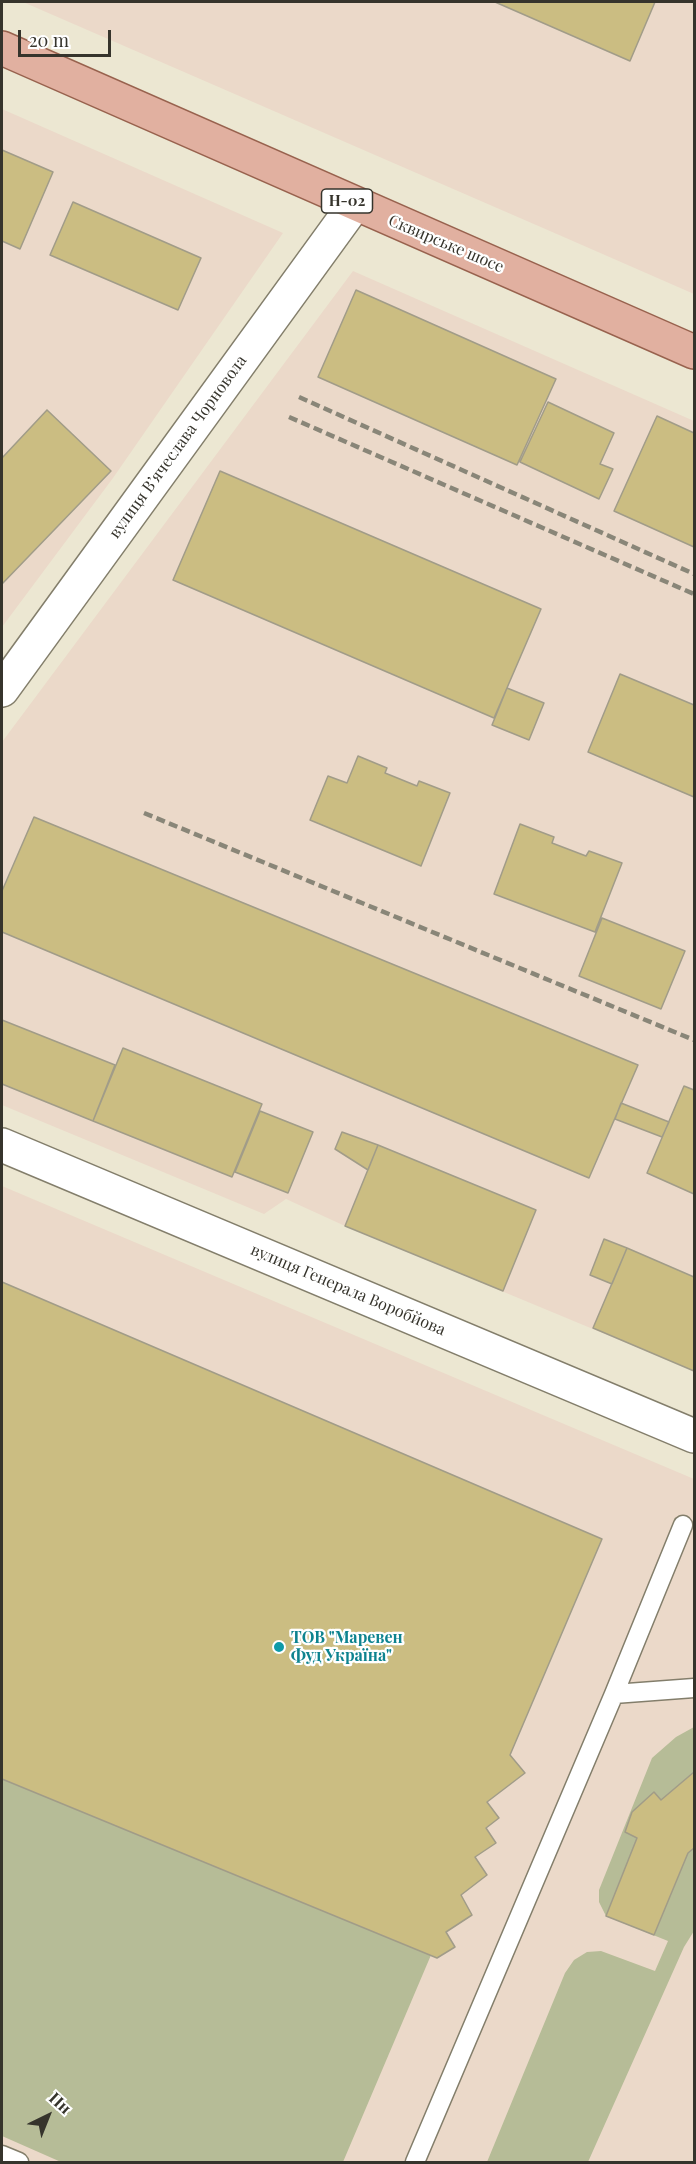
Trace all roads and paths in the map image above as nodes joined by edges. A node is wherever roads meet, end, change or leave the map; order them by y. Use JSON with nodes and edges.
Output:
{"nodes":[{"id":1,"x":2,"y":48,"type":"edge"},
{"id":2,"x":355,"y":204,"type":"junction"},
{"id":3,"x":694,"y":352,"type":"edge"},
{"id":4,"x":2,"y":690,"type":"edge"},
{"id":5,"x":2,"y":1144,"type":"edge"},
{"id":6,"x":694,"y":1436,"type":"edge"},
{"id":7,"x":683,"y":1525,"type":"dead end"},
{"id":8,"x":694,"y":1688,"type":"edge"},
{"id":9,"x":614,"y":1694,"type":"junction"},
{"id":10,"x":2,"y":2155,"type":"edge"},
{"id":11,"x":19,"y":2163,"type":"edge"},
{"id":12,"x":415,"y":2163,"type":"edge"}],
"edges":[{"from":1,"to":2,"type":"main road","name":"Сквирське шосе","number":"Н-02"},
{"from":2,"to":3,"type":"main road","name":"Сквирське шосе","number":"Н-02"},
{"from":2,"to":4,"type":"street","name":"вулиця Вʼячеслава Чорновола"},
{"from":5,"to":6,"type":"street","name":"вулиця Генерала Воробйова"},
{"from":7,"to":9,"type":"lane"},
{"from":8,"to":9,"type":"lane"},
{"from":9,"to":12,"type":"lane"},
{"from":10,"to":11,"type":"lane"}]}
